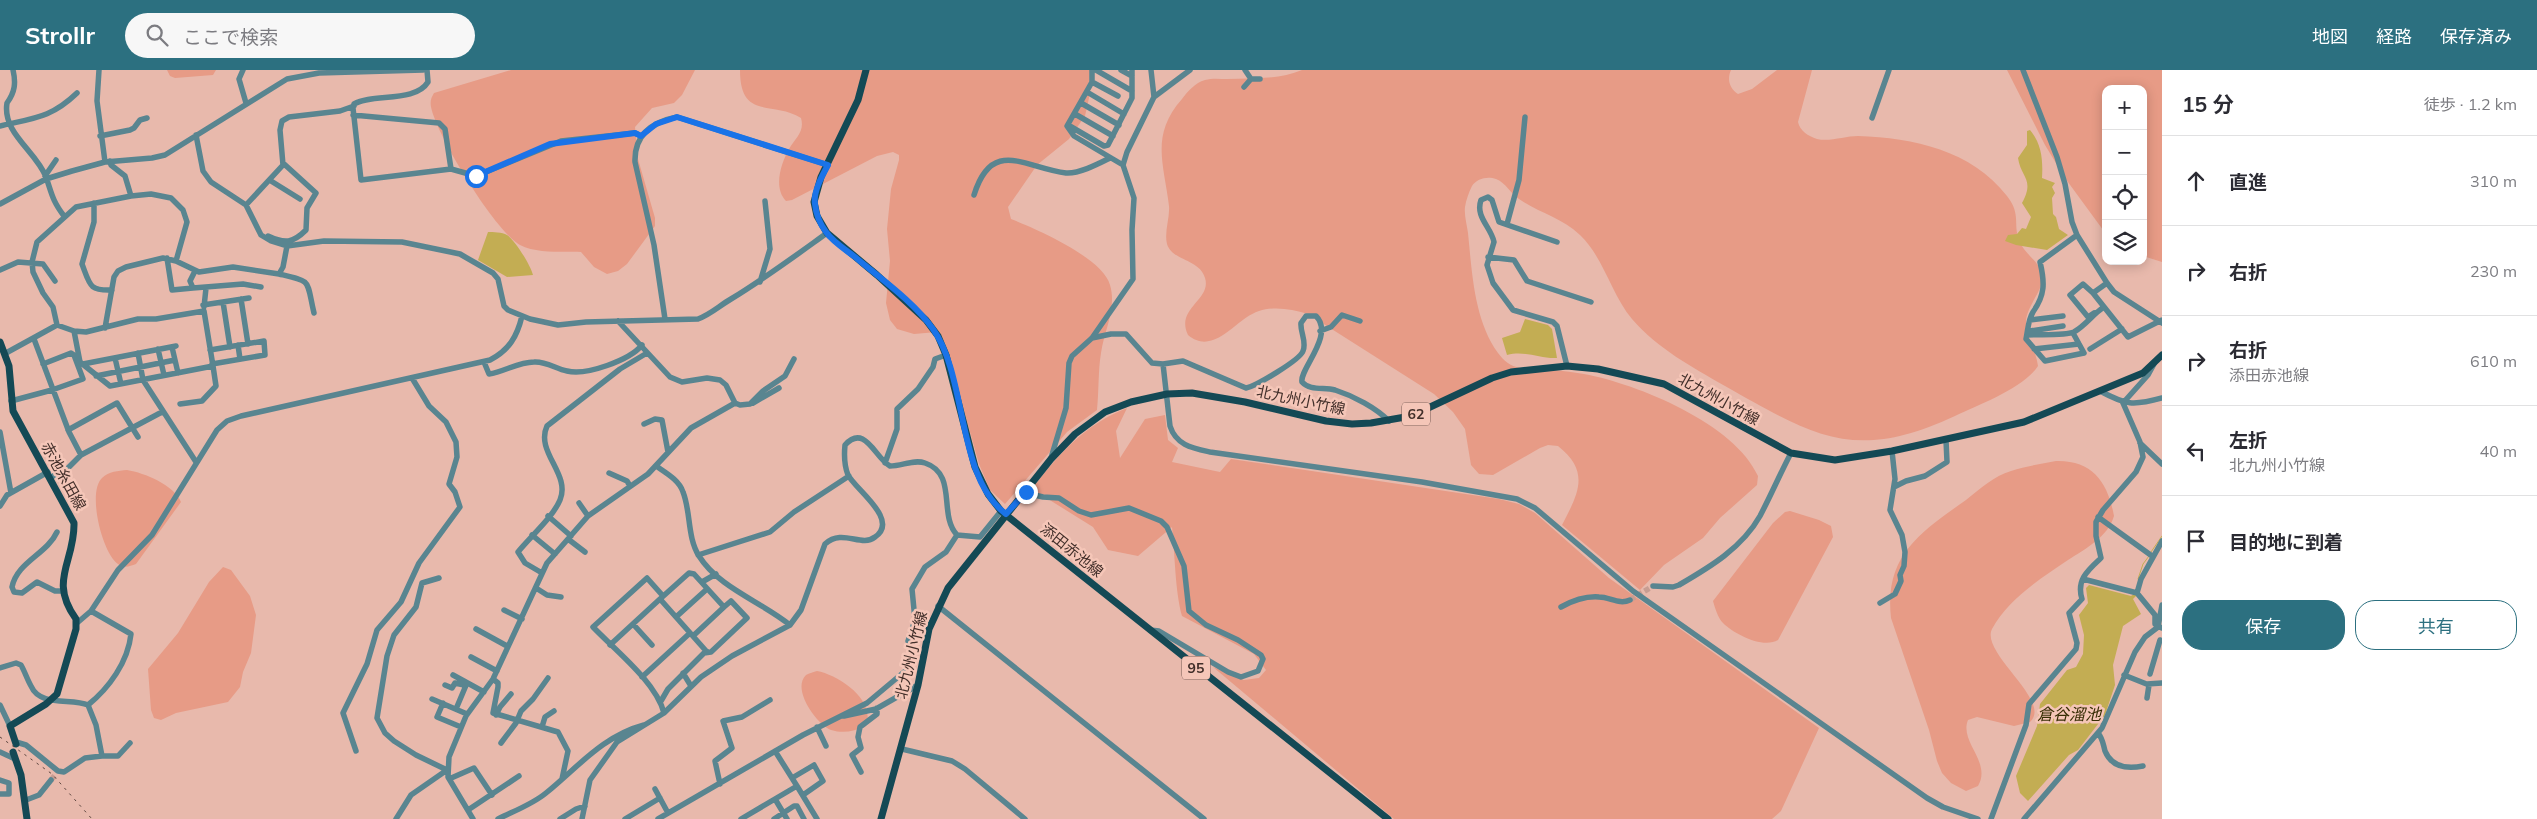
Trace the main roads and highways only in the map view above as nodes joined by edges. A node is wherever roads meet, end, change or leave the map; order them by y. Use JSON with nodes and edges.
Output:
{"nodes":[{"id":1,"x":866,"y":70,"type":"edge"},
{"id":2,"x":0,"y":342,"type":"edge"},
{"id":3,"x":2162,"y":355,"type":"edge"},
{"id":4,"x":1004,"y":512,"type":"junction"},
{"id":5,"x":16,"y":743,"type":"road end"},
{"id":6,"x":13,"y":755,"type":"road end"},
{"id":7,"x":27,"y":819,"type":"edge"},
{"id":8,"x":881,"y":819,"type":"edge"},
{"id":9,"x":1388,"y":819,"type":"edge"}],
"edges":[{"from":1,"to":4,"type":"main road","name":"添田赤池線","number":"95"},
{"from":2,"to":5,"type":"main road","name":"赤池糸田線"},
{"from":3,"to":4,"type":"main road","name":"北九州小竹線","number":"62"},
{"from":4,"to":8,"type":"main road","name":"北九州小竹線","number":"62"},
{"from":4,"to":9,"type":"main road","name":"添田赤池線","number":"95"},
{"from":6,"to":7,"type":"main road"}]}
